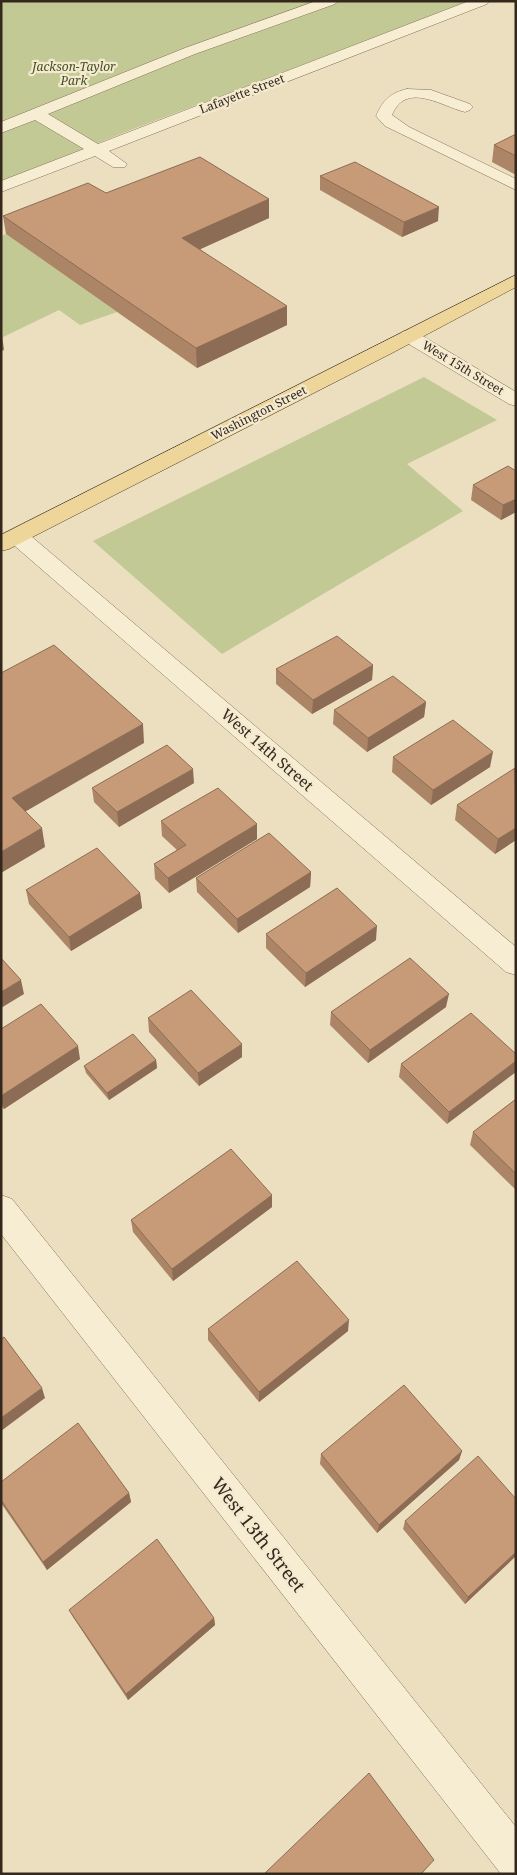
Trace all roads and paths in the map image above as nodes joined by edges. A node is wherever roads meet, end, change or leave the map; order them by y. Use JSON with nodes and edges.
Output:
{"nodes":[{"id":1,"x":330,"y":1,"type":"edge"},
{"id":2,"x":482,"y":1,"type":"edge"},
{"id":3,"x":435,"y":95,"type":"junction"},
{"id":4,"x":465,"y":107,"type":"dead end"},
{"id":5,"x":408,"y":109,"type":"dead end"},
{"id":6,"x":38,"y":114,"type":"junction"},
{"id":7,"x":1,"y":128,"type":"edge"},
{"id":8,"x":444,"y":133,"type":"dead end"},
{"id":9,"x":444,"y":149,"type":"junction"},
{"id":10,"x":97,"y":150,"type":"junction"},
{"id":11,"x":119,"y":164,"type":"dead end"},
{"id":12,"x":516,"y":185,"type":"edge"},
{"id":13,"x":1,"y":187,"type":"edge"},
{"id":14,"x":516,"y":280,"type":"edge"},
{"id":15,"x":409,"y":336,"type":"junction"},
{"id":16,"x":516,"y":400,"type":"edge"},
{"id":17,"x":9,"y":540,"type":"edge"},
{"id":18,"x":516,"y":964,"type":"edge"},
{"id":19,"x":1,"y":1209,"type":"edge"},
{"id":20,"x":516,"y":1860,"type":"edge"}],
"edges":[{"from":1,"to":6,"type":"street"},
{"from":2,"to":10,"type":"street","name":"Lafayette Street"},
{"from":3,"to":4,"type":"street"},
{"from":3,"to":5,"type":"street"},
{"from":3,"to":9,"type":"street"},
{"from":6,"to":7,"type":"street"},
{"from":6,"to":10,"type":"street"},
{"from":8,"to":9,"type":"street"},
{"from":9,"to":12,"type":"street"},
{"from":10,"to":11,"type":"street"},
{"from":10,"to":13,"type":"street","name":"Lafayette Street"},
{"from":14,"to":15,"type":"main road","name":"Washington Street"},
{"from":15,"to":16,"type":"street","name":"West 15th Street"},
{"from":15,"to":17,"type":"main road","name":"Washington Street"},
{"from":17,"to":18,"type":"street","name":"West 14th Street"},
{"from":19,"to":20,"type":"street","name":"West 13th Street"}]}
